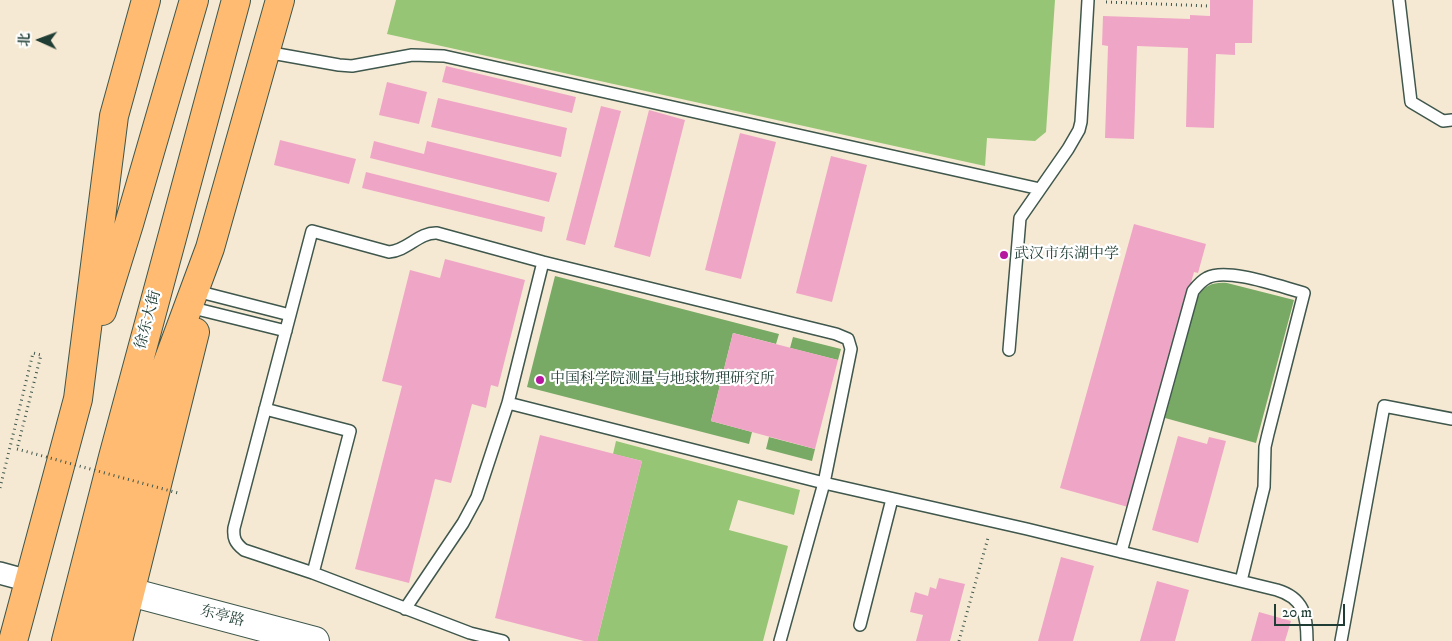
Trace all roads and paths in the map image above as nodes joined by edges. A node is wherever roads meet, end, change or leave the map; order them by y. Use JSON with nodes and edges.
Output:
{"nodes":[{"id":1,"x":146,"y":0,"type":"edge"},
{"id":2,"x":194,"y":0,"type":"edge"},
{"id":3,"x":236,"y":0,"type":"edge"},
{"id":4,"x":280,"y":0,"type":"edge"},
{"id":5,"x":1399,"y":0,"type":"edge"},
{"id":6,"x":1088,"y":1,"type":"edge"},
{"id":7,"x":1164,"y":2,"type":"edge"},
{"id":8,"x":1210,"y":6,"type":"dead end"},
{"id":9,"x":266,"y":52,"type":"junction"},
{"id":10,"x":1452,"y":120,"type":"edge"},
{"id":11,"x":1040,"y":189,"type":"junction"},
{"id":12,"x":182,"y":197,"type":"junction"},
{"id":13,"x":210,"y":248,"type":"junction"},
{"id":14,"x":542,"y":262,"type":"junction"},
{"id":15,"x":202,"y":302,"type":"junction"},
{"id":16,"x":290,"y":315,"type":"junction"},
{"id":17,"x":286,"y":332,"type":"junction"},
{"id":18,"x":1009,"y":350,"type":"dead end"},
{"id":19,"x":160,"y":383,"type":"junction"},
{"id":20,"x":78,"y":399,"type":"junction"},
{"id":21,"x":508,"y":403,"type":"junction"},
{"id":22,"x":265,"y":409,"type":"junction"},
{"id":23,"x":1452,"y":419,"type":"edge"},
{"id":24,"x":113,"y":457,"type":"junction"},
{"id":25,"x":824,"y":484,"type":"junction"},
{"id":26,"x":0,"y":488,"type":"edge"},
{"id":27,"x":178,"y":493,"type":"dead end"},
{"id":28,"x":892,"y":499,"type":"junction"},
{"id":29,"x":992,"y":522,"type":"junction"},
{"id":30,"x":1121,"y":552,"type":"junction"},
{"id":31,"x":313,"y":572,"type":"junction"},
{"id":32,"x":0,"y":573,"type":"edge"},
{"id":33,"x":29,"y":581,"type":"junction"},
{"id":34,"x":1241,"y":581,"type":"junction"},
{"id":35,"x":120,"y":584,"type":"junction"},
{"id":36,"x":405,"y":609,"type":"junction"},
{"id":37,"x":860,"y":625,"type":"dead end"},
{"id":38,"x":14,"y":641,"type":"edge"},
{"id":39,"x":66,"y":641,"type":"edge"},
{"id":40,"x":92,"y":641,"type":"edge"},
{"id":41,"x":118,"y":641,"type":"edge"},
{"id":42,"x":315,"y":641,"type":"edge"},
{"id":43,"x":503,"y":641,"type":"edge"},
{"id":44,"x":780,"y":641,"type":"edge"},
{"id":45,"x":960,"y":641,"type":"edge"},
{"id":46,"x":1307,"y":641,"type":"edge"},
{"id":47,"x":1341,"y":641,"type":"edge"}],
"edges":[{"from":1,"to":20,"type":"highway"},
{"from":2,"to":20,"type":"highway"},
{"from":3,"to":12,"type":"highway","name":"徐东大街"},
{"from":4,"to":9,"type":"highway"},
{"from":5,"to":10,"type":"lane"},
{"from":6,"to":7,"type":"path"},
{"from":6,"to":11,"type":"lane"},
{"from":7,"to":8,"type":"path"},
{"from":9,"to":11,"type":"lane"},
{"from":9,"to":13,"type":"highway"},
{"from":11,"to":18,"type":"lane"},
{"from":12,"to":19,"type":"highway"},
{"from":12,"to":24,"type":"highway","name":"徐东大街"},
{"from":13,"to":15,"type":"highway"},
{"from":13,"to":19,"type":"highway"},
{"from":14,"to":16,"type":"lane"},
{"from":14,"to":21,"type":"lane"},
{"from":14,"to":25,"type":"lane"},
{"from":15,"to":16,"type":"lane"},
{"from":15,"to":17,"type":"lane"},
{"from":15,"to":35,"type":"highway"},
{"from":16,"to":17,"type":"lane"},
{"from":17,"to":22,"type":"lane"},
{"from":19,"to":24,"type":"highway"},
{"from":19,"to":35,"type":"highway"},
{"from":20,"to":33,"type":"highway"},
{"from":21,"to":25,"type":"lane"},
{"from":21,"to":36,"type":"lane"},
{"from":22,"to":31,"type":"lane"},
{"from":22,"to":31,"type":"lane"},
{"from":23,"to":47,"type":"lane"},
{"from":24,"to":39,"type":"highway","name":"徐东大街"},
{"from":25,"to":28,"type":"lane"},
{"from":25,"to":44,"type":"lane"},
{"from":26,"to":27,"type":"path","bridge":true},
{"from":28,"to":29,"type":"lane"},
{"from":28,"to":37,"type":"lane"},
{"from":29,"to":30,"type":"lane"},
{"from":29,"to":45,"type":"path"},
{"from":30,"to":34,"type":"lane"},
{"from":30,"to":34,"type":"lane"},
{"from":31,"to":36,"type":"lane"},
{"from":32,"to":33,"type":"street"},
{"from":33,"to":38,"type":"highway"},
{"from":34,"to":46,"type":"lane"},
{"from":35,"to":40,"type":"highway"},
{"from":35,"to":41,"type":"highway"},
{"from":35,"to":42,"type":"street","name":"东亭路"},
{"from":36,"to":43,"type":"lane"}]}
